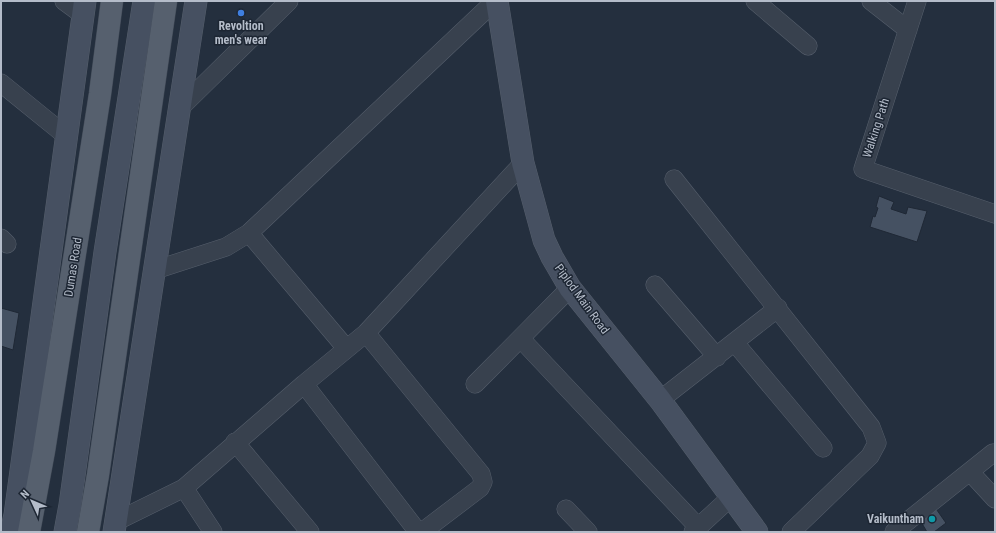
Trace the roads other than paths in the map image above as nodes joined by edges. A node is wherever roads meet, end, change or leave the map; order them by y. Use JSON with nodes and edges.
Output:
{"nodes":[{"id":1,"x":64,"y":1,"type":"edge"},
{"id":2,"x":112,"y":1,"type":"edge"},
{"id":3,"x":131,"y":1,"type":"edge"},
{"id":4,"x":144,"y":1,"type":"edge"},
{"id":5,"x":166,"y":1,"type":"edge"},
{"id":6,"x":196,"y":1,"type":"edge"},
{"id":7,"x":289,"y":1,"type":"edge"},
{"id":8,"x":496,"y":1,"type":"edge"},
{"id":9,"x":755,"y":1,"type":"edge"},
{"id":10,"x":871,"y":1,"type":"edge"},
{"id":11,"x":917,"y":1,"type":"edge"},
{"id":12,"x":84,"y":8,"type":"edge"},
{"id":13,"x":908,"y":30,"type":"junction"},
{"id":14,"x":808,"y":46,"type":"dead end"},
{"id":15,"x":1,"y":83,"type":"edge"},
{"id":16,"x":179,"y":109,"type":"junction"},
{"id":17,"x":65,"y":135,"type":"junction"},
{"id":18,"x":523,"y":163,"type":"junction"},
{"id":19,"x":674,"y":179,"type":"dead end"},
{"id":20,"x":995,"y":214,"type":"edge"},
{"id":21,"x":249,"y":233,"type":"junction"},
{"id":22,"x":155,"y":270,"type":"junction"},
{"id":23,"x":655,"y":285,"type":"dead end"},
{"id":24,"x":570,"y":288,"type":"junction"},
{"id":25,"x":778,"y":308,"type":"junction"},
{"id":26,"x":366,"y":332,"type":"junction"},
{"id":27,"x":521,"y":339,"type":"junction"},
{"id":28,"x":735,"y":343,"type":"junction"},
{"id":29,"x":346,"y":348,"type":"junction"},
{"id":30,"x":717,"y":357,"type":"junction"},
{"id":31,"x":304,"y":384,"type":"junction"},
{"id":32,"x":475,"y":384,"type":"dead end"},
{"id":33,"x":660,"y":400,"type":"junction"},
{"id":34,"x":235,"y":442,"type":"junction"},
{"id":35,"x":823,"y":448,"type":"dead end"},
{"id":36,"x":993,"y":453,"type":"dead end"},
{"id":37,"x":970,"y":473,"type":"junction"},
{"id":38,"x":184,"y":488,"type":"junction"},
{"id":39,"x":730,"y":498,"type":"junction"},
{"id":40,"x":995,"y":498,"type":"edge"},
{"id":41,"x":566,"y":509,"type":"dead end"},
{"id":42,"x":9,"y":518,"type":"edge"},
{"id":43,"x":116,"y":526,"type":"edge"},
{"id":44,"x":696,"y":530,"type":"edge"},
{"id":45,"x":29,"y":532,"type":"edge"},
{"id":46,"x":53,"y":532,"type":"edge"},
{"id":47,"x":65,"y":532,"type":"edge"},
{"id":48,"x":88,"y":532,"type":"edge"},
{"id":49,"x":213,"y":532,"type":"edge"},
{"id":50,"x":310,"y":532,"type":"edge"},
{"id":51,"x":418,"y":532,"type":"edge"},
{"id":52,"x":422,"y":532,"type":"edge"},
{"id":53,"x":588,"y":532,"type":"edge"},
{"id":54,"x":757,"y":532,"type":"edge"},
{"id":55,"x":791,"y":532,"type":"edge"},
{"id":56,"x":894,"y":532,"type":"edge"}],
"edges":[{"from":1,"to":12,"type":"street"},
{"from":2,"to":45,"type":"main road","name":"Dumas Road"},
{"from":3,"to":46,"type":"street"},
{"from":4,"to":47,"type":"street"},
{"from":5,"to":48,"type":"main road"},
{"from":6,"to":16,"type":"street"},
{"from":7,"to":16,"type":"street"},
{"from":8,"to":18,"type":"street","name":"Piplod Main Road"},
{"from":8,"to":21,"type":"street"},
{"from":9,"to":14,"type":"street"},
{"from":10,"to":13,"type":"street"},
{"from":11,"to":13,"type":"street","name":"Walking Path"},
{"from":12,"to":17,"type":"street"},
{"from":13,"to":20,"type":"street","name":"Walking Path"},
{"from":15,"to":17,"type":"street"},
{"from":16,"to":22,"type":"street"},
{"from":17,"to":42,"type":"street"},
{"from":18,"to":24,"type":"street","name":"Piplod Main Road"},
{"from":18,"to":26,"type":"street"},
{"from":19,"to":25,"type":"street"},
{"from":21,"to":22,"type":"street"},
{"from":21,"to":29,"type":"street"},
{"from":22,"to":43,"type":"street"},
{"from":23,"to":30,"type":"street"},
{"from":24,"to":27,"type":"street"},
{"from":24,"to":33,"type":"street","name":"Piplod Main Road"},
{"from":25,"to":28,"type":"street"},
{"from":25,"to":55,"type":"street"},
{"from":26,"to":29,"type":"street"},
{"from":26,"to":52,"type":"street"},
{"from":27,"to":32,"type":"street"},
{"from":27,"to":44,"type":"street"},
{"from":28,"to":30,"type":"street"},
{"from":28,"to":35,"type":"street"},
{"from":29,"to":31,"type":"street"},
{"from":30,"to":33,"type":"street"},
{"from":31,"to":34,"type":"street"},
{"from":31,"to":51,"type":"street"},
{"from":33,"to":39,"type":"street","name":"Piplod Main Road"},
{"from":34,"to":38,"type":"street"},
{"from":34,"to":50,"type":"street"},
{"from":36,"to":37,"type":"street"},
{"from":37,"to":40,"type":"street"},
{"from":37,"to":56,"type":"street"},
{"from":38,"to":43,"type":"street"},
{"from":38,"to":49,"type":"street"},
{"from":39,"to":44,"type":"street"},
{"from":39,"to":54,"type":"street","name":"Piplod Main Road"},
{"from":41,"to":53,"type":"street"}]}
